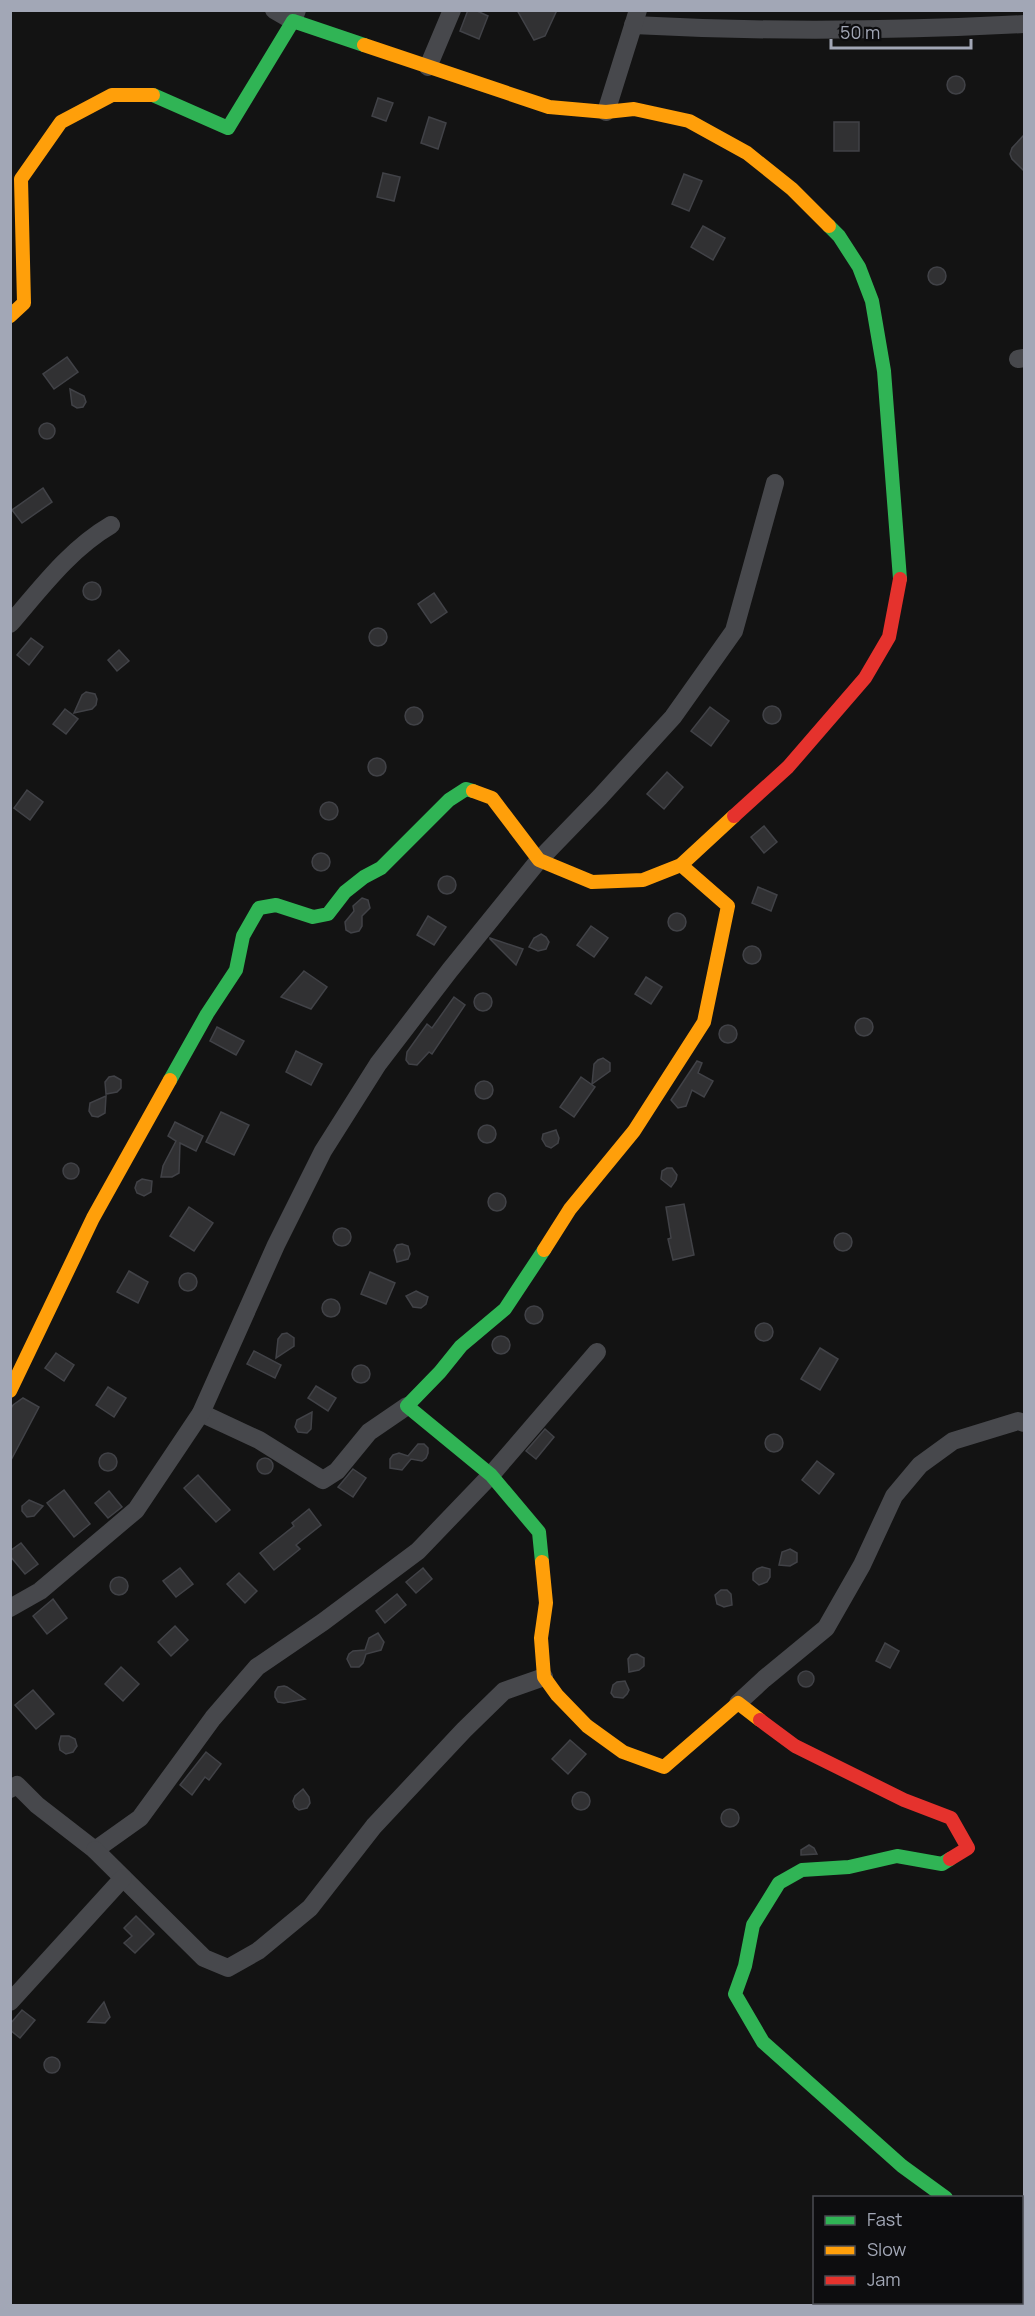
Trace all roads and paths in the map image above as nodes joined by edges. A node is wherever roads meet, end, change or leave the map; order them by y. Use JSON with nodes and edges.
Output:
{"nodes":[{"id":1,"x":274,"y":10,"type":"edge"},
{"id":2,"x":452,"y":10,"type":"edge"},
{"id":3,"x":295,"y":16,"type":"edge"},
{"id":4,"x":636,"y":18,"type":"edge"},
{"id":5,"x":1024,"y":24,"type":"edge"},
{"id":6,"x":428,"y":67,"type":"junction"},
{"id":7,"x":606,"y":112,"type":"junction"},
{"id":8,"x":10,"y":316,"type":"edge"},
{"id":9,"x":775,"y":483,"type":"dead end"},
{"id":10,"x":111,"y":525,"type":"dead end"},
{"id":11,"x":10,"y":624,"type":"edge"},
{"id":12,"x":539,"y":860,"type":"junction"},
{"id":13,"x":681,"y":865,"type":"junction"},
{"id":14,"x":597,"y":1352,"type":"dead end"},
{"id":15,"x":10,"y":1391,"type":"edge"},
{"id":16,"x":407,"y":1406,"type":"junction"},
{"id":17,"x":201,"y":1413,"type":"junction"},
{"id":18,"x":1024,"y":1423,"type":"edge"},
{"id":19,"x":491,"y":1475,"type":"junction"},
{"id":20,"x":10,"y":1608,"type":"edge"},
{"id":21,"x":544,"y":1677,"type":"junction"},
{"id":22,"x":738,"y":1703,"type":"junction"},
{"id":23,"x":10,"y":1789,"type":"edge"},
{"id":24,"x":95,"y":1850,"type":"junction"},
{"id":25,"x":123,"y":1878,"type":"junction"},
{"id":26,"x":10,"y":2002,"type":"edge"},
{"id":27,"x":943,"y":2196,"type":"edge"}],
"edges":[{"from":1,"to":3,"type":"street"},
{"from":2,"to":6,"type":"street"},
{"from":3,"to":6,"type":"street"},
{"from":3,"to":8,"type":"street"},
{"from":4,"to":5,"type":"street"},
{"from":4,"to":7,"type":"street"},
{"from":6,"to":7,"type":"street"},
{"from":7,"to":13,"type":"street"},
{"from":9,"to":12,"type":"street"},
{"from":10,"to":11,"type":"street"},
{"from":12,"to":13,"type":"street"},
{"from":12,"to":15,"type":"street"},
{"from":12,"to":17,"type":"street"},
{"from":13,"to":16,"type":"street"},
{"from":14,"to":19,"type":"street"},
{"from":16,"to":17,"type":"street"},
{"from":16,"to":19,"type":"street"},
{"from":17,"to":20,"type":"street"},
{"from":18,"to":22,"type":"street"},
{"from":19,"to":21,"type":"street"},
{"from":19,"to":24,"type":"street"},
{"from":21,"to":22,"type":"street"},
{"from":21,"to":25,"type":"street"},
{"from":22,"to":27,"type":"street"},
{"from":23,"to":24,"type":"street"},
{"from":24,"to":25,"type":"street"},
{"from":25,"to":26,"type":"street"}]}
